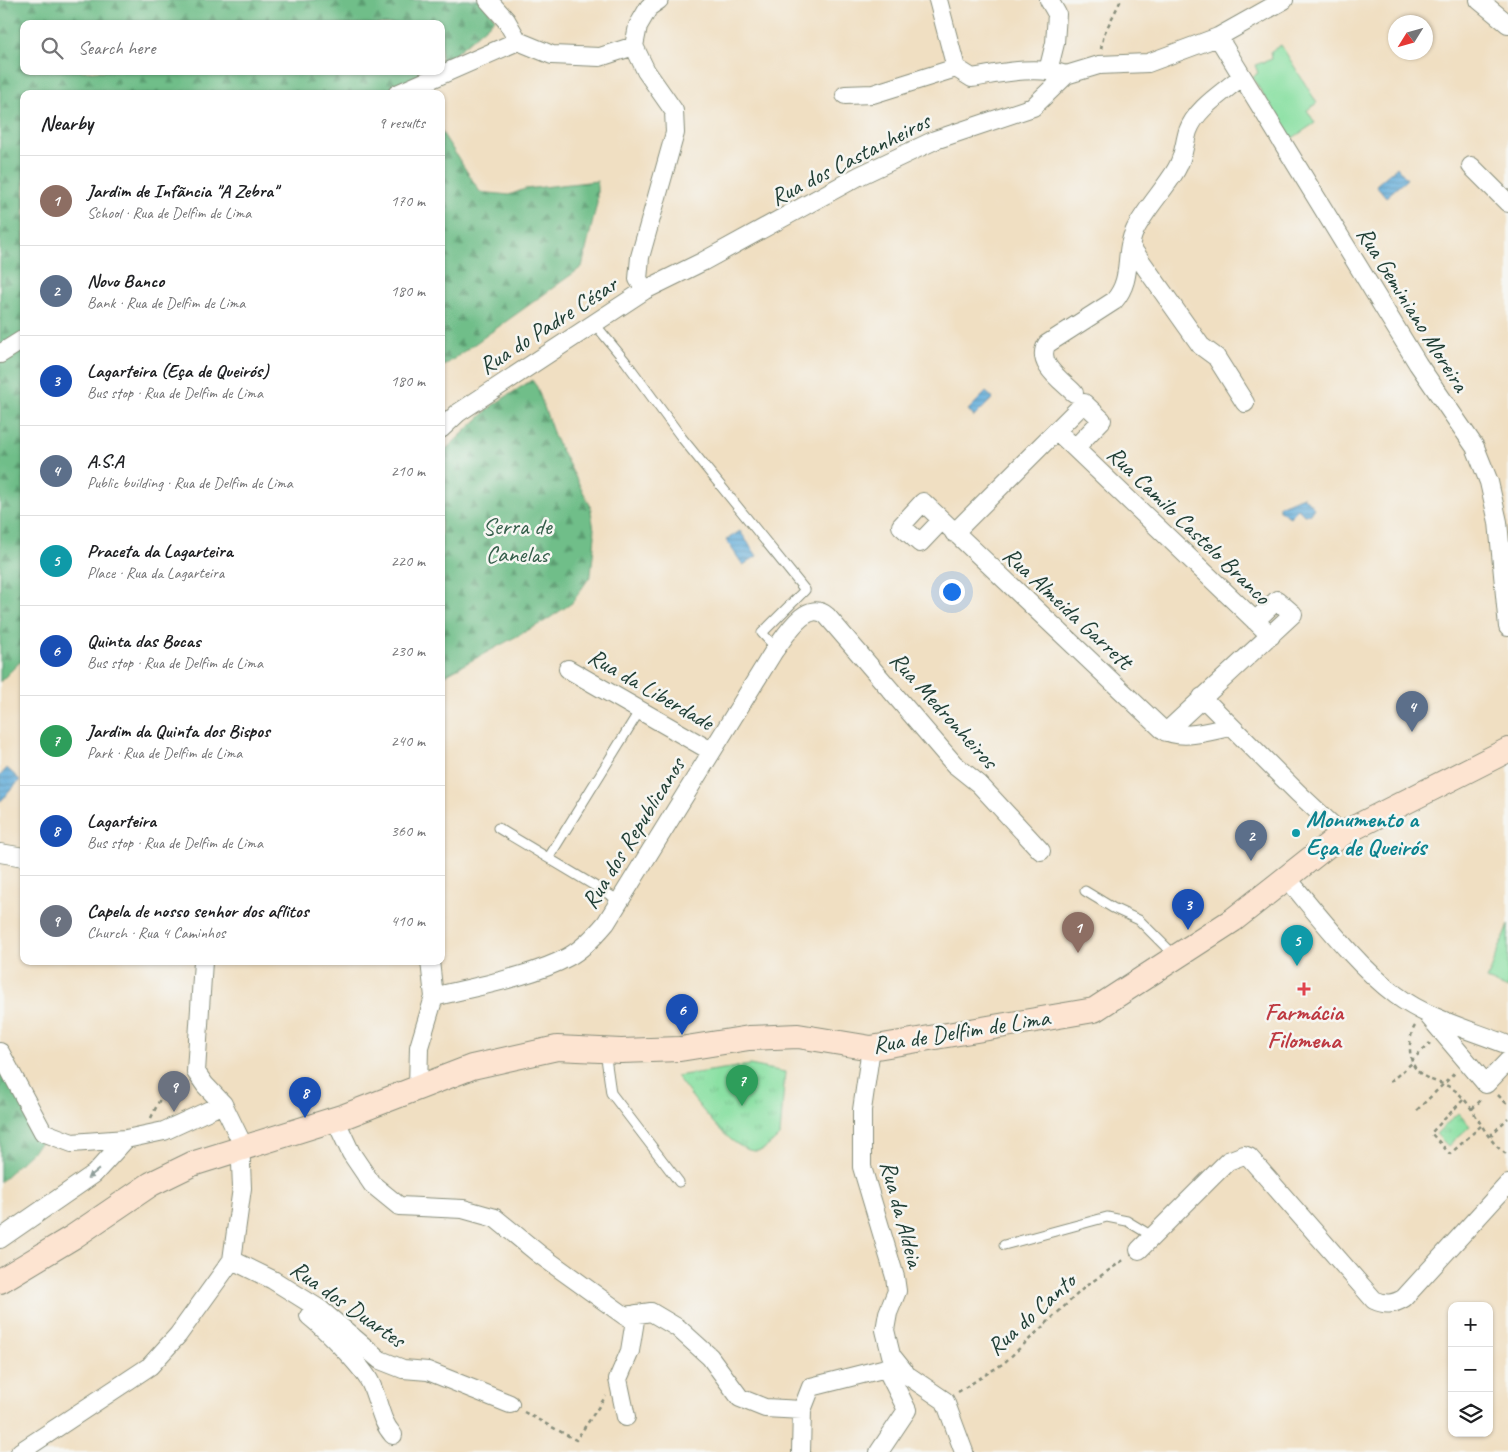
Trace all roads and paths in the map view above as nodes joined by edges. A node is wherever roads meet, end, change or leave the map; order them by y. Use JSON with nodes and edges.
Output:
{"nodes":[{"id":1,"x":488,"y":0,"type":"edge"},
{"id":2,"x":659,"y":0,"type":"edge"},
{"id":3,"x":938,"y":0,"type":"edge"},
{"id":4,"x":1050,"y":0,"type":"edge"},
{"id":5,"x":1121,"y":0,"type":"edge"},
{"id":6,"x":1284,"y":0,"type":"edge"},
{"id":7,"x":1479,"y":0,"type":"edge"},
{"id":8,"x":1508,"y":24,"type":"edge"},
{"id":9,"x":1218,"y":38,"type":"junction"},
{"id":10,"x":518,"y":41,"type":"junction"},
{"id":11,"x":634,"y":46,"type":"junction"},
{"id":12,"x":1099,"y":65,"type":"junction"},
{"id":13,"x":956,"y":68,"type":"junction"},
{"id":14,"x":1048,"y":71,"type":"junction"},
{"id":15,"x":445,"y":73,"type":"edge"},
{"id":16,"x":440,"y":75,"type":"edge"},
{"id":17,"x":1066,"y":76,"type":"junction"},
{"id":18,"x":1241,"y":77,"type":"junction"},
{"id":19,"x":406,"y":90,"type":"edge"},
{"id":20,"x":845,"y":96,"type":"dead end"},
{"id":21,"x":1470,"y":166,"type":"dead end"},
{"id":22,"x":1508,"y":202,"type":"edge"},
{"id":23,"x":1131,"y":247,"type":"junction"},
{"id":24,"x":645,"y":290,"type":"junction"},
{"id":25,"x":594,"y":323,"type":"junction"},
{"id":26,"x":20,"y":342,"type":"edge"},
{"id":27,"x":0,"y":354,"type":"edge"},
{"id":28,"x":1079,"y":398,"type":"junction"},
{"id":29,"x":1245,"y":403,"type":"dead end"},
{"id":30,"x":445,"y":425,"type":"edge"},
{"id":31,"x":1058,"y":431,"type":"junction"},
{"id":32,"x":1076,"y":448,"type":"junction"},
{"id":33,"x":809,"y":612,"type":"joint"},
{"id":34,"x":1507,"y":616,"type":"edge"},
{"id":35,"x":1255,"y":621,"type":"junction"},
{"id":36,"x":1271,"y":636,"type":"junction"},
{"id":37,"x":776,"y":648,"type":"junction"},
{"id":38,"x":568,"y":669,"type":"dead end"},
{"id":39,"x":1202,"y":697,"type":"junction"},
{"id":40,"x":640,"y":710,"type":"junction"},
{"id":41,"x":1230,"y":727,"type":"junction"},
{"id":42,"x":1164,"y":731,"type":"junction"},
{"id":43,"x":1508,"y":750,"type":"edge"},
{"id":44,"x":712,"y":751,"type":"junction"},
{"id":45,"x":498,"y":828,"type":"dead end"},
{"id":46,"x":1342,"y":834,"type":"junction"},
{"id":47,"x":1041,"y":851,"type":"dead end"},
{"id":48,"x":0,"y":853,"type":"edge"},
{"id":49,"x":20,"y":856,"type":"edge"},
{"id":50,"x":549,"y":857,"type":"junction"},
{"id":51,"x":1287,"y":878,"type":"junction"},
{"id":52,"x":1085,"y":891,"type":"dead end"},
{"id":53,"x":620,"y":901,"type":"junction"},
{"id":54,"x":1176,"y":957,"type":"junction"},
{"id":55,"x":203,"y":965,"type":"edge"},
{"id":56,"x":430,"y":965,"type":"edge"},
{"id":57,"x":434,"y":997,"type":"junction"},
{"id":58,"x":1425,"y":1012,"type":"junction"},
{"id":59,"x":1442,"y":1032,"type":"junction"},
{"id":60,"x":1508,"y":1045,"type":"edge"},
{"id":61,"x":871,"y":1048,"type":"junction"},
{"id":62,"x":605,"y":1050,"type":"junction"},
{"id":63,"x":0,"y":1052,"type":"edge"},
{"id":64,"x":1508,"y":1061,"type":"edge"},
{"id":65,"x":1412,"y":1062,"type":"junction"},
{"id":66,"x":196,"y":1072,"type":"junction"},
{"id":67,"x":1390,"y":1082,"type":"dead end"},
{"id":68,"x":1443,"y":1085,"type":"junction"},
{"id":69,"x":418,"y":1088,"type":"junction"},
{"id":70,"x":1492,"y":1089,"type":"dead end"},
{"id":71,"x":1464,"y":1100,"type":"junction"},
{"id":72,"x":223,"y":1104,"type":"junction"},
{"id":73,"x":1508,"y":1105,"type":"edge"},
{"id":74,"x":155,"y":1108,"type":"dead end"},
{"id":75,"x":1417,"y":1110,"type":"dead end"},
{"id":76,"x":1508,"y":1118,"type":"edge"},
{"id":77,"x":335,"y":1120,"type":"junction"},
{"id":78,"x":1482,"y":1125,"type":"junction"},
{"id":79,"x":1490,"y":1136,"type":"junction"},
{"id":80,"x":126,"y":1139,"type":"junction"},
{"id":81,"x":239,"y":1150,"type":"junction"},
{"id":82,"x":1508,"y":1155,"type":"edge"},
{"id":83,"x":679,"y":1182,"type":"dead end"},
{"id":84,"x":1508,"y":1184,"type":"edge"},
{"id":85,"x":1152,"y":1236,"type":"junction"},
{"id":86,"x":0,"y":1239,"type":"edge"},
{"id":87,"x":1004,"y":1245,"type":"dead end"},
{"id":88,"x":1139,"y":1250,"type":"joint"},
{"id":89,"x":239,"y":1264,"type":"junction"},
{"id":90,"x":0,"y":1281,"type":"edge"},
{"id":91,"x":636,"y":1314,"type":"junction"},
{"id":92,"x":892,"y":1367,"type":"junction"},
{"id":93,"x":618,"y":1379,"type":"junction"},
{"id":94,"x":945,"y":1401,"type":"junction"},
{"id":95,"x":510,"y":1404,"type":"joint"},
{"id":96,"x":802,"y":1410,"type":"junction"},
{"id":97,"x":626,"y":1417,"type":"dead end"},
{"id":98,"x":393,"y":1435,"type":"dead end"},
{"id":99,"x":20,"y":1452,"type":"edge"},
{"id":100,"x":801,"y":1452,"type":"edge"},
{"id":101,"x":880,"y":1452,"type":"edge"},
{"id":102,"x":964,"y":1452,"type":"edge"}],
"edges":[{"from":1,"to":10,"type":"street"},
{"from":2,"to":11,"type":"street"},
{"from":3,"to":13,"type":"street"},
{"from":4,"to":14,"type":"street"},
{"from":5,"to":12,"type":"path"},
{"from":6,"to":9,"type":"street","name":"Rua dos Castanheiros"},
{"from":7,"to":8,"type":"street"},
{"from":9,"to":12,"type":"street","name":"Rua dos Castanheiros"},
{"from":9,"to":18,"type":"street","name":"Rua Geminiano Moreira"},
{"from":10,"to":11,"type":"street"},
{"from":10,"to":15,"type":"street"},
{"from":11,"to":24,"type":"street","name":"Rua do Padre César"},
{"from":12,"to":17,"type":"street","name":"Rua dos Castanheiros"},
{"from":13,"to":14,"type":"street"},
{"from":13,"to":20,"type":"street"},
{"from":14,"to":17,"type":"street"},
{"from":16,"to":19,"type":"street"},
{"from":17,"to":24,"type":"street","name":"Rua dos Castanheiros"},
{"from":18,"to":23,"type":"street"},
{"from":18,"to":34,"type":"street","name":"Rua Geminiano Moreira"},
{"from":21,"to":22,"type":"street"},
{"from":23,"to":28,"type":"street"},
{"from":23,"to":29,"type":"street"},
{"from":24,"to":25,"type":"street","name":"Rua do Padre César"},
{"from":25,"to":30,"type":"street","name":"Rua do Padre César"},
{"from":25,"to":37,"type":"lane"},
{"from":26,"to":27,"type":"street"},
{"from":28,"to":31,"type":"street"},
{"from":28,"to":32,"type":"street","name":"Rua Camilo Castelo Branco"},
{"from":31,"to":32,"type":"street","name":"Rua Camilo Castelo Branco"},
{"from":31,"to":42,"type":"street","name":"Rua Almeida Garrett"},
{"from":32,"to":35,"type":"street","name":"Rua Camilo Castelo Branco"},
{"from":33,"to":37,"type":"street","name":"Rua dos Republicanos"},
{"from":33,"to":47,"type":"street","name":"Rua Medronheiros"},
{"from":35,"to":36,"type":"street","name":"Rua Camilo Castelo Branco"},
{"from":35,"to":36,"type":"street"},
{"from":36,"to":39,"type":"street"},
{"from":37,"to":44,"type":"street","name":"Rua dos Republicanos"},
{"from":38,"to":40,"type":"street","name":"Rua da Liberdade"},
{"from":39,"to":41,"type":"street"},
{"from":39,"to":42,"type":"street"},
{"from":40,"to":44,"type":"street","name":"Rua da Liberdade"},
{"from":40,"to":50,"type":"lane"},
{"from":41,"to":42,"type":"street"},
{"from":41,"to":46,"type":"street"},
{"from":43,"to":46,"type":"main road","name":"Rua de Delfim de Lima"},
{"from":44,"to":53,"type":"street","name":"Rua dos Republicanos"},
{"from":45,"to":50,"type":"lane"},
{"from":46,"to":51,"type":"main road","name":"Rua de Delfim de Lima"},
{"from":48,"to":49,"type":"street"},
{"from":50,"to":53,"type":"lane"},
{"from":51,"to":54,"type":"main road","name":"Rua de Delfim de Lima"},
{"from":51,"to":58,"type":"street"},
{"from":52,"to":54,"type":"lane"},
{"from":53,"to":57,"type":"street","name":"Rua dos Republicanos"},
{"from":54,"to":61,"type":"main road","name":"Rua de Delfim de Lima"},
{"from":55,"to":66,"type":"street"},
{"from":56,"to":57,"type":"street"},
{"from":57,"to":69,"type":"street"},
{"from":58,"to":59,"type":"street"},
{"from":58,"to":60,"type":"street"},
{"from":58,"to":65,"type":"path"},
{"from":59,"to":64,"type":"street"},
{"from":59,"to":65,"type":"path"},
{"from":61,"to":62,"type":"main road","name":"Rua de Delfim de Lima"},
{"from":61,"to":92,"type":"street","name":"Rua da Aldeia"},
{"from":62,"to":69,"type":"main road","name":"Rua de Delfim de Lima"},
{"from":62,"to":83,"type":"lane"},
{"from":63,"to":80,"type":"street"},
{"from":65,"to":67,"type":"path"},
{"from":65,"to":68,"type":"path"},
{"from":66,"to":72,"type":"street"},
{"from":66,"to":74,"type":"path"},
{"from":68,"to":71,"type":"path"},
{"from":68,"to":75,"type":"path"},
{"from":69,"to":77,"type":"main road","name":"Rua de Delfim de Lima"},
{"from":70,"to":73,"type":"path"},
{"from":71,"to":78,"type":"path"},
{"from":71,"to":78,"type":"path"},
{"from":72,"to":80,"type":"street"},
{"from":72,"to":81,"type":"street"},
{"from":76,"to":79,"type":"path"},
{"from":77,"to":81,"type":"main road","name":"Rua de Delfim de Lima"},
{"from":77,"to":91,"type":"street"},
{"from":78,"to":79,"type":"path"},
{"from":79,"to":82,"type":"path"},
{"from":80,"to":86,"type":"street","one_way":true},
{"from":81,"to":89,"type":"street"},
{"from":81,"to":90,"type":"main road","name":"Rua de Delfim de Lima"},
{"from":84,"to":85,"type":"street"},
{"from":85,"to":87,"type":"lane"},
{"from":85,"to":88,"type":"street"},
{"from":88,"to":94,"type":"path","name":"Rua do Canto"},
{"from":89,"to":95,"type":"street","name":"Rua dos Duartes"},
{"from":89,"to":98,"type":"street"},
{"from":89,"to":99,"type":"street"},
{"from":91,"to":93,"type":"street"},
{"from":91,"to":96,"type":"street"},
{"from":92,"to":94,"type":"street","name":"Rua da Aldeia"},
{"from":92,"to":96,"type":"street"},
{"from":92,"to":101,"type":"street"},
{"from":93,"to":95,"type":"path"},
{"from":93,"to":97,"type":"street"},
{"from":94,"to":102,"type":"street"},
{"from":96,"to":100,"type":"street"}]}
